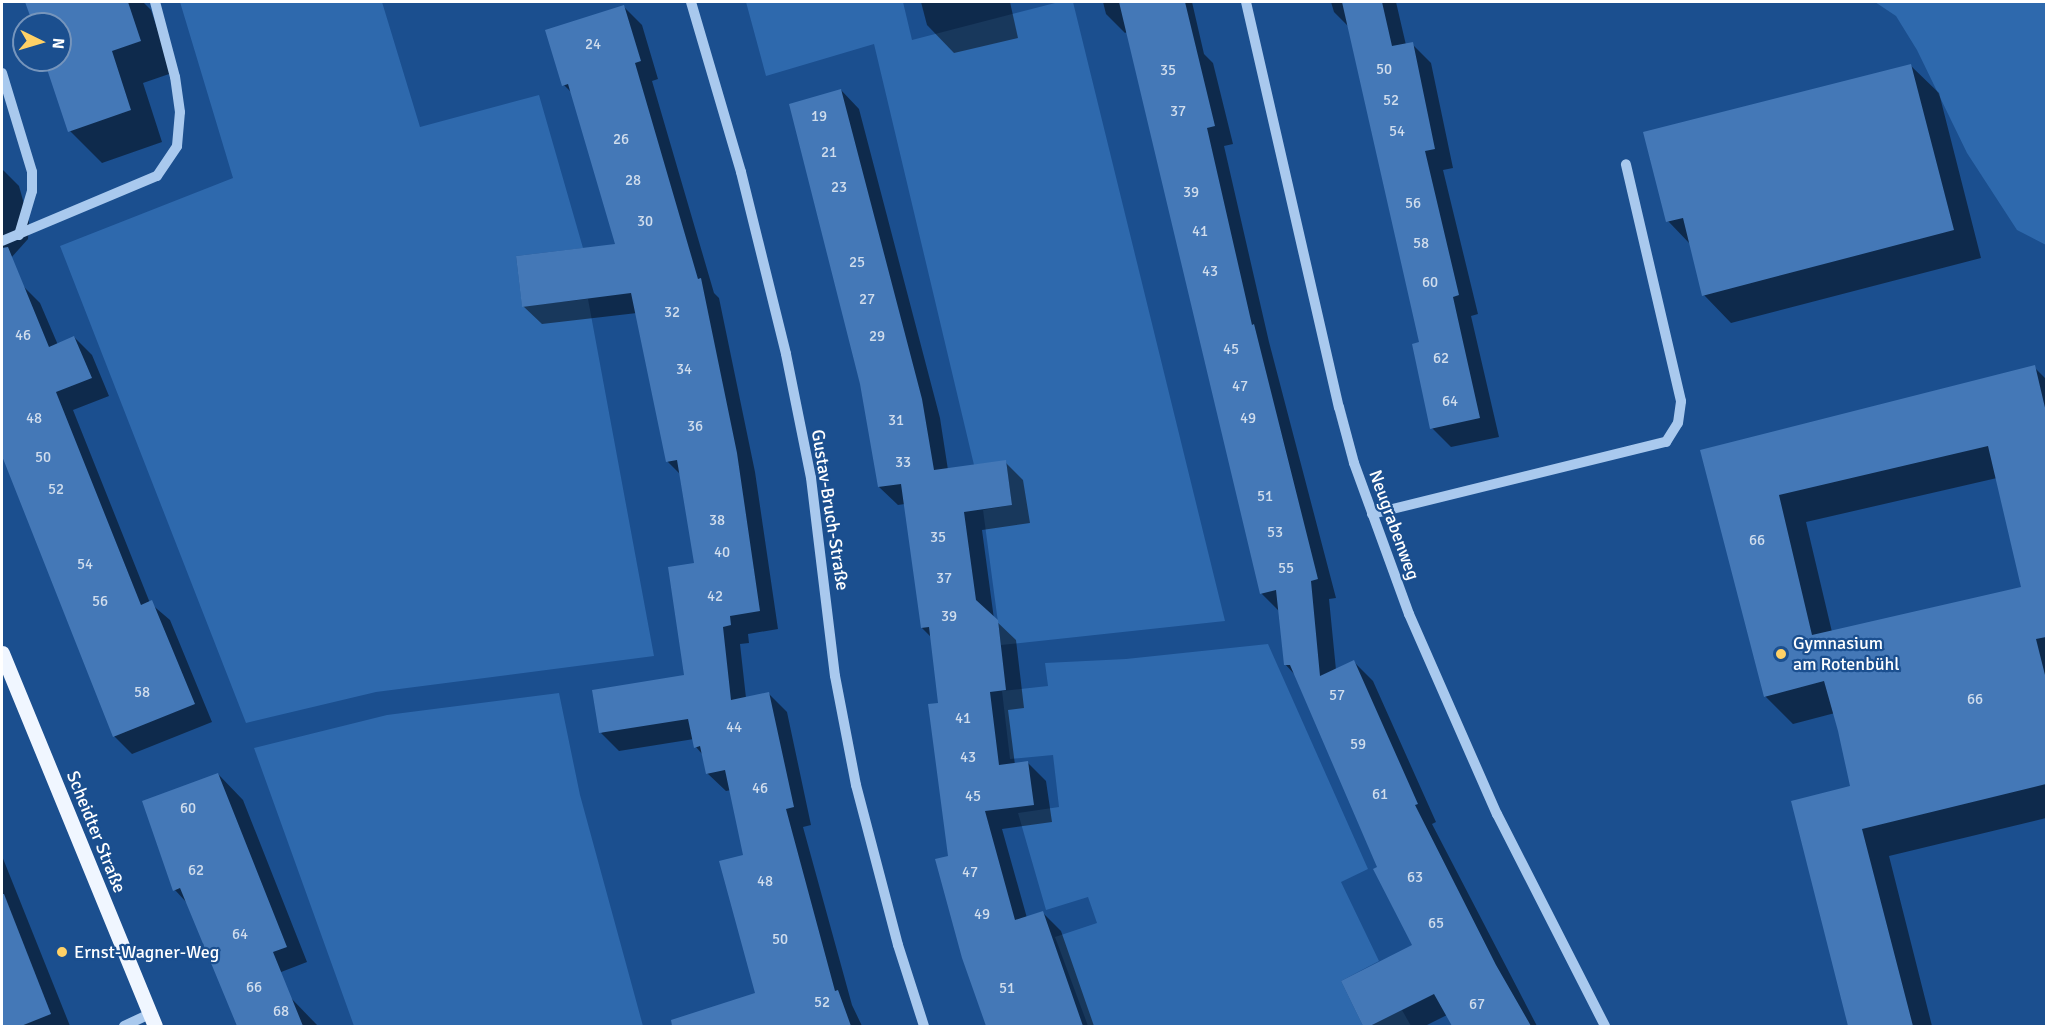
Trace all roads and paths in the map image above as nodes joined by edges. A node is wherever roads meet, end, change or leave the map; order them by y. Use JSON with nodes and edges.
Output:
{"nodes":[{"id":1,"x":155,"y":2,"type":"edge"},
{"id":2,"x":691,"y":2,"type":"edge"},
{"id":3,"x":1246,"y":2,"type":"edge"},
{"id":4,"x":2,"y":73,"type":"edge"},
{"id":5,"x":1626,"y":164,"type":"dead end"},
{"id":6,"x":19,"y":235,"type":"junction"},
{"id":7,"x":2,"y":241,"type":"edge"},
{"id":8,"x":1372,"y":514,"type":"junction"},
{"id":9,"x":2,"y":653,"type":"edge"},
{"id":10,"x":153,"y":1020,"type":"edge"},
{"id":11,"x":124,"y":1026,"type":"edge"},
{"id":12,"x":924,"y":1026,"type":"edge"},
{"id":13,"x":1605,"y":1026,"type":"edge"}],
"edges":[{"from":1,"to":6,"type":"street"},
{"from":2,"to":12,"type":"street","name":"Gustav-Bruch-Straße"},
{"from":3,"to":8,"type":"street","name":"Neugrabenweg"},
{"from":4,"to":6,"type":"street"},
{"from":5,"to":8,"type":"street"},
{"from":6,"to":7,"type":"street"},
{"from":8,"to":13,"type":"street","name":"Neugrabenweg"},
{"from":9,"to":10,"type":"main road","name":"Scheidter Straße"},
{"from":10,"to":11,"type":"street"}]}
